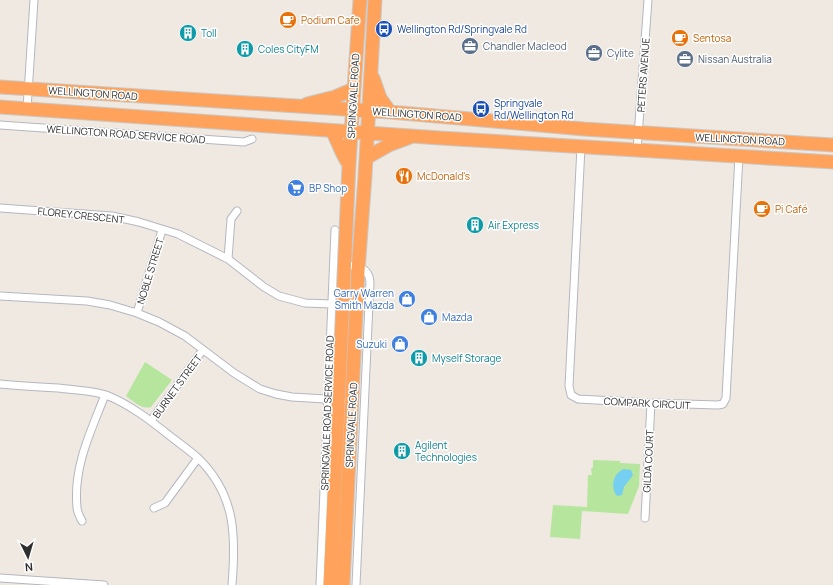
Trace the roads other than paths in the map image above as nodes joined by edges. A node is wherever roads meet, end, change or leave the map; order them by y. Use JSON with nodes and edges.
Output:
{"nodes":[{"id":1,"x":34,"y":0,"type":"edge"},
{"id":2,"x":360,"y":0,"type":"edge"},
{"id":3,"x":375,"y":0,"type":"edge"},
{"id":4,"x":648,"y":0,"type":"edge"},
{"id":5,"x":371,"y":74,"type":"junction"},
{"id":6,"x":0,"y":87,"type":"edge"},
{"id":7,"x":354,"y":88,"type":"junction"},
{"id":8,"x":29,"y":89,"type":"junction"},
{"id":9,"x":298,"y":106,"type":"junction"},
{"id":10,"x":0,"y":107,"type":"edge"},
{"id":11,"x":27,"y":109,"type":"junction"},
{"id":12,"x":353,"y":110,"type":"junction"},
{"id":13,"x":369,"y":111,"type":"junction"},
{"id":14,"x":390,"y":112,"type":"junction"},
{"id":15,"x":0,"y":125,"type":"edge"},
{"id":16,"x":332,"y":131,"type":"junction"},
{"id":17,"x":351,"y":132,"type":"junction"},
{"id":18,"x":368,"y":133,"type":"junction"},
{"id":19,"x":638,"y":133,"type":"junction"},
{"id":20,"x":411,"y":136,"type":"junction"},
{"id":21,"x":252,"y":139,"type":"dead end"},
{"id":22,"x":833,"y":145,"type":"edge"},
{"id":23,"x":581,"y":146,"type":"junction"},
{"id":24,"x":637,"y":150,"type":"junction"},
{"id":25,"x":739,"y":156,"type":"junction"},
{"id":26,"x":366,"y":158,"type":"junction"},
{"id":27,"x":833,"y":162,"type":"edge"},
{"id":28,"x":349,"y":164,"type":"junction"},
{"id":29,"x":0,"y":208,"type":"edge"},
{"id":30,"x":237,"y":211,"type":"dead end"},
{"id":31,"x":162,"y":230,"type":"junction"},
{"id":32,"x":341,"y":232,"type":"junction"},
{"id":33,"x":334,"y":242,"type":"junction"},
{"id":34,"x":228,"y":259,"type":"junction"},
{"id":35,"x":345,"y":265,"type":"junction"},
{"id":36,"x":358,"y":266,"type":"junction"},
{"id":37,"x":0,"y":296,"type":"edge"},
{"id":38,"x":332,"y":304,"type":"junction"},
{"id":39,"x":137,"y":313,"type":"junction"},
{"id":40,"x":202,"y":351,"type":"junction"},
{"id":41,"x":0,"y":384,"type":"edge"},
{"id":42,"x":105,"y":395,"type":"junction"},
{"id":43,"x":333,"y":399,"type":"junction"},
{"id":44,"x":352,"y":400,"type":"junction"},
{"id":45,"x":651,"y":403,"type":"junction"},
{"id":46,"x":151,"y":421,"type":"junction"},
{"id":47,"x":198,"y":458,"type":"junction"},
{"id":48,"x":154,"y":508,"type":"dead end"},
{"id":49,"x":646,"y":518,"type":"dead end"},
{"id":50,"x":82,"y":521,"type":"dead end"},
{"id":51,"x":327,"y":577,"type":"edge"},
{"id":52,"x":0,"y":578,"type":"edge"},
{"id":53,"x":103,"y":585,"type":"edge"},
{"id":54,"x":232,"y":585,"type":"edge"},
{"id":55,"x":320,"y":585,"type":"edge"},
{"id":56,"x":343,"y":585,"type":"edge"},
{"id":57,"x":356,"y":585,"type":"edge"}],
"edges":[{"from":1,"to":8,"type":"street"},
{"from":2,"to":7,"type":"highway","name":"SPRINGVALE ROAD"},
{"from":3,"to":5,"type":"highway","name":"SPRINGVALE ROAD"},
{"from":4,"to":19,"type":"street","name":"PETERS AVENUE"},
{"from":5,"to":13,"type":"highway","name":"SPRINGVALE ROAD"},
{"from":5,"to":14,"type":"highway"},
{"from":6,"to":8,"type":"highway","name":"WELLINGTON ROAD"},
{"from":7,"to":9,"type":"highway"},
{"from":7,"to":12,"type":"highway","name":"SPRINGVALE ROAD"},
{"from":8,"to":9,"type":"highway","name":"WELLINGTON ROAD"},
{"from":8,"to":11,"type":"street"},
{"from":9,"to":12,"type":"highway","name":"WELLINGTON ROAD"},
{"from":10,"to":11,"type":"highway","name":"WELLINGTON ROAD"},
{"from":11,"to":16,"type":"highway","name":"WELLINGTON ROAD"},
{"from":12,"to":13,"type":"highway","name":"WELLINGTON ROAD"},
{"from":12,"to":17,"type":"highway","name":"SPRINGVALE ROAD"},
{"from":13,"to":14,"type":"highway","name":"WELLINGTON ROAD"},
{"from":13,"to":18,"type":"highway","name":"SPRINGVALE ROAD"},
{"from":14,"to":19,"type":"highway","name":"WELLINGTON ROAD"},
{"from":15,"to":21,"type":"street","name":"WELLINGTON ROAD SERVICE ROAD"},
{"from":16,"to":17,"type":"highway","name":"WELLINGTON ROAD"},
{"from":16,"to":28,"type":"highway"},
{"from":17,"to":18,"type":"highway","name":"WELLINGTON ROAD"},
{"from":17,"to":28,"type":"highway","name":"SPRINGVALE ROAD"},
{"from":18,"to":20,"type":"highway","name":"WELLINGTON ROAD"},
{"from":18,"to":26,"type":"highway","name":"SPRINGVALE ROAD"},
{"from":19,"to":22,"type":"highway","name":"WELLINGTON ROAD"},
{"from":19,"to":24,"type":"street","name":"PETERS AVENUE"},
{"from":20,"to":23,"type":"highway","name":"WELLINGTON ROAD"},
{"from":20,"to":26,"type":"highway"},
{"from":23,"to":24,"type":"highway","name":"WELLINGTON ROAD"},
{"from":23,"to":45,"type":"street","name":"COMPARK CIRCUIT"},
{"from":24,"to":25,"type":"highway","name":"WELLINGTON ROAD"},
{"from":25,"to":27,"type":"highway","name":"WELLINGTON ROAD"},
{"from":25,"to":45,"type":"street","name":"COMPARK CIRCUIT"},
{"from":26,"to":36,"type":"highway","name":"SPRINGVALE ROAD"},
{"from":28,"to":32,"type":"highway","name":"SPRINGVALE ROAD"},
{"from":29,"to":31,"type":"street","name":"FLOREY CRESCENT"},
{"from":30,"to":34,"type":"street"},
{"from":31,"to":34,"type":"street","name":"FLOREY CRESCENT"},
{"from":31,"to":39,"type":"street","name":"NOBLE STREET"},
{"from":32,"to":33,"type":"street"},
{"from":32,"to":33,"type":"street","name":"SPRINGVALE ROAD SERVICE ROAD"},
{"from":32,"to":35,"type":"highway","name":"SPRINGVALE ROAD"},
{"from":33,"to":38,"type":"street","name":"SPRINGVALE ROAD SERVICE ROAD"},
{"from":34,"to":38,"type":"street","name":"FLOREY CRESCENT"},
{"from":35,"to":36,"type":"street"},
{"from":35,"to":43,"type":"highway","name":"SPRINGVALE ROAD"},
{"from":36,"to":44,"type":"highway","name":"SPRINGVALE ROAD"},
{"from":36,"to":57,"type":"street"},
{"from":37,"to":39,"type":"street"},
{"from":38,"to":43,"type":"street","name":"SPRINGVALE ROAD SERVICE ROAD"},
{"from":39,"to":40,"type":"street"},
{"from":40,"to":43,"type":"street"},
{"from":40,"to":46,"type":"street","name":"BURNET STREET"},
{"from":41,"to":42,"type":"street"},
{"from":42,"to":46,"type":"street"},
{"from":42,"to":50,"type":"street"},
{"from":43,"to":44,"type":"street"},
{"from":43,"to":51,"type":"highway","name":"SPRINGVALE ROAD"},
{"from":44,"to":56,"type":"highway","name":"SPRINGVALE ROAD"},
{"from":45,"to":49,"type":"street","name":"GILDA COURT"},
{"from":46,"to":47,"type":"street"},
{"from":47,"to":48,"type":"street"},
{"from":47,"to":54,"type":"street"},
{"from":51,"to":55,"type":"street"},
{"from":52,"to":53,"type":"street"}]}
